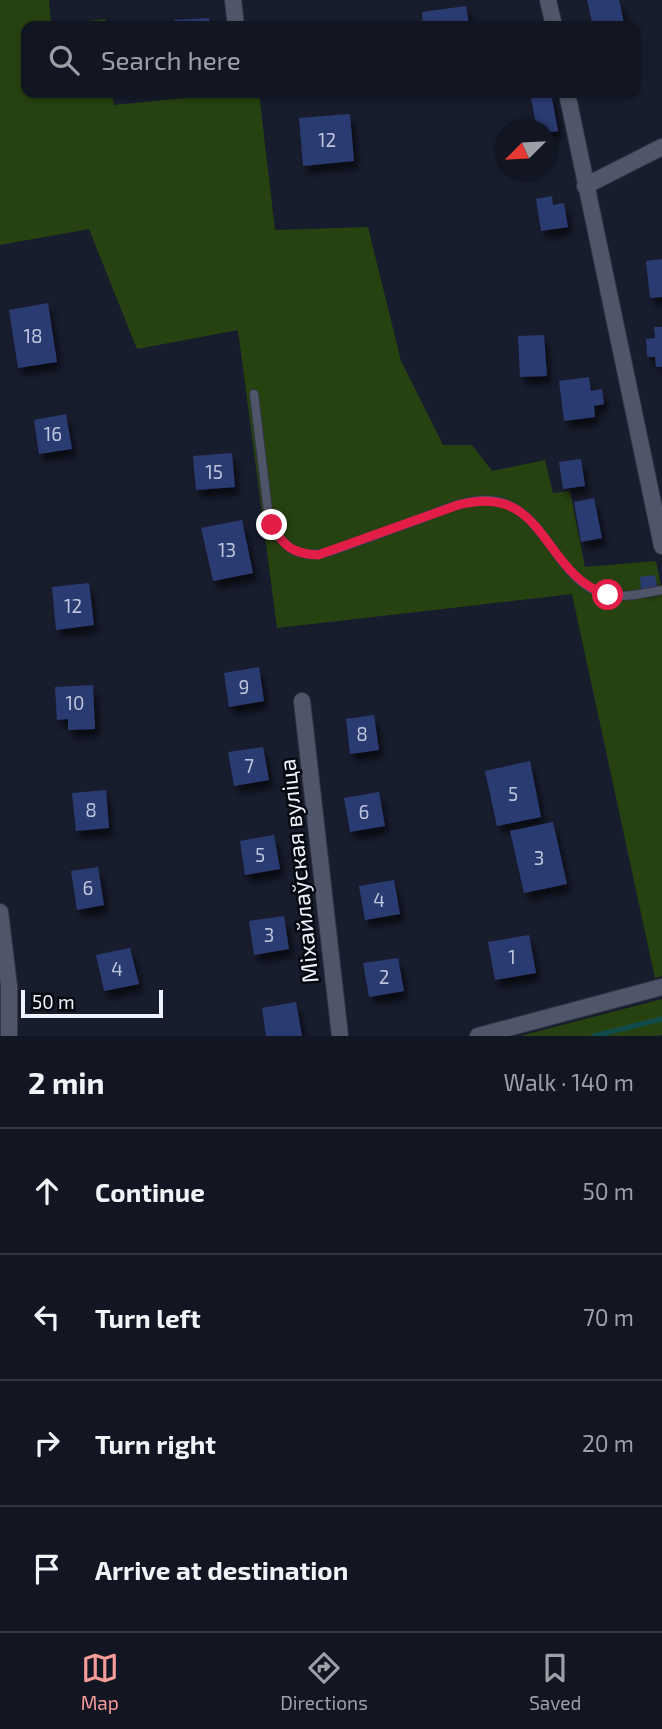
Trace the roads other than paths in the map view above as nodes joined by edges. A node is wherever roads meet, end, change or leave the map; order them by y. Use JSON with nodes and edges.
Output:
{"nodes":[{"id":1,"x":233,"y":0,"type":"edge"},
{"id":2,"x":548,"y":0,"type":"edge"},
{"id":3,"x":235,"y":21,"type":"edge"},
{"id":4,"x":553,"y":21,"type":"edge"},
{"id":5,"x":568,"y":98,"type":"edge"},
{"id":6,"x":662,"y":147,"type":"edge"},
{"id":7,"x":585,"y":186,"type":"junction"},
{"id":8,"x":254,"y":394,"type":"dead end"},
{"id":9,"x":654,"y":474,"type":"edge"},
{"id":10,"x":662,"y":546,"type":"edge"},
{"id":11,"x":662,"y":590,"type":"edge"},
{"id":12,"x":302,"y":701,"type":"dead end"},
{"id":13,"x":0,"y":912,"type":"edge"},
{"id":14,"x":662,"y":987,"type":"edge"},
{"id":15,"x":9,"y":1036,"type":"edge"},
{"id":16,"x":340,"y":1036,"type":"edge"},
{"id":17,"x":478,"y":1036,"type":"edge"}],
"edges":[{"from":1,"to":3,"type":"street"},
{"from":2,"to":4,"type":"street"},
{"from":5,"to":7,"type":"street"},
{"from":6,"to":7,"type":"street"},
{"from":7,"to":9,"type":"street"},
{"from":8,"to":11,"type":"lane"},
{"from":9,"to":10,"type":"street"},
{"from":12,"to":16,"type":"street","name":"Міхайлаўская вуліца"},
{"from":13,"to":15,"type":"street"},
{"from":14,"to":17,"type":"street"}]}
